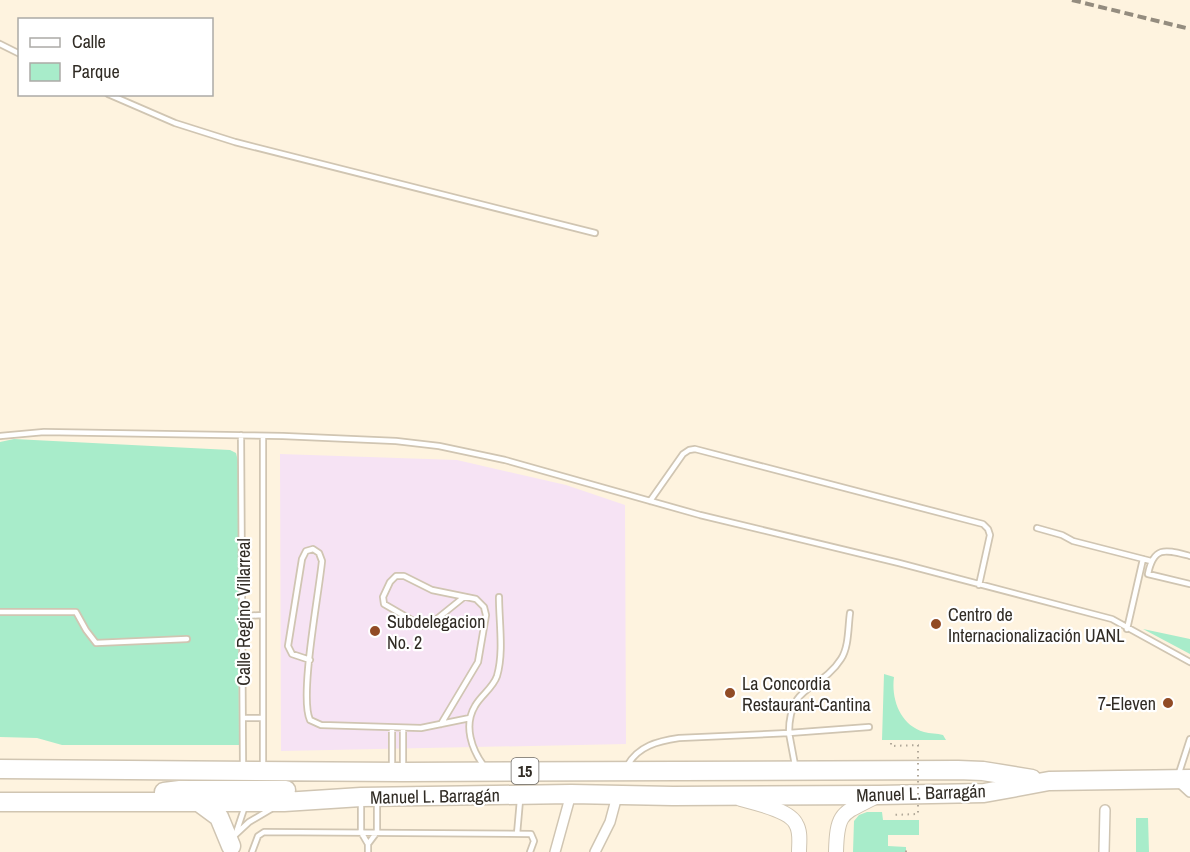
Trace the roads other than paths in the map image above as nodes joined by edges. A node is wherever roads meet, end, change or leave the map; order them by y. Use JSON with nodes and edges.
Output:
{"nodes":[{"id":1,"x":0,"y":44,"type":"edge"},
{"id":2,"x":18,"y":53,"type":"edge"},
{"id":3,"x":113,"y":96,"type":"edge"},
{"id":4,"x":595,"y":233,"type":"dead end"},
{"id":5,"x":241,"y":435,"type":"junction"},
{"id":6,"x":0,"y":436,"type":"edge"},
{"id":7,"x":263,"y":436,"type":"junction"},
{"id":8,"x":650,"y":501,"type":"junction"},
{"id":9,"x":1037,"y":528,"type":"dead end"},
{"id":10,"x":1190,"y":556,"type":"edge"},
{"id":11,"x":1143,"y":558,"type":"junction"},
{"id":12,"x":1151,"y":561,"type":"junction"},
{"id":13,"x":1190,"y":584,"type":"edge"},
{"id":14,"x":979,"y":585,"type":"junction"},
{"id":15,"x":464,"y":597,"type":"junction"},
{"id":16,"x":499,"y":597,"type":"dead end"},
{"id":17,"x":0,"y":612,"type":"edge"},
{"id":18,"x":850,"y":613,"type":"dead end"},
{"id":19,"x":263,"y":615,"type":"junction"},
{"id":20,"x":244,"y":616,"type":"junction"},
{"id":21,"x":1127,"y":629,"type":"junction"},
{"id":22,"x":188,"y":639,"type":"dead end"},
{"id":23,"x":310,"y":660,"type":"junction"},
{"id":24,"x":1190,"y":662,"type":"edge"},
{"id":25,"x":244,"y":718,"type":"junction"},
{"id":26,"x":263,"y":718,"type":"junction"},
{"id":27,"x":470,"y":718,"type":"junction"},
{"id":28,"x":441,"y":724,"type":"junction"},
{"id":29,"x":869,"y":727,"type":"dead end"},
{"id":30,"x":392,"y":728,"type":"junction"},
{"id":31,"x":403,"y":728,"type":"junction"},
{"id":32,"x":789,"y":733,"type":"junction"},
{"id":33,"x":1190,"y":739,"type":"edge"},
{"id":34,"x":0,"y":770,"type":"edge"},
{"id":35,"x":263,"y":771,"type":"junction"},
{"id":36,"x":488,"y":771,"type":"junction"},
{"id":37,"x":624,"y":771,"type":"junction"},
{"id":38,"x":796,"y":771,"type":"junction"},
{"id":39,"x":397,"y":772,"type":"junction"},
{"id":40,"x":1049,"y":782,"type":"junction"},
{"id":41,"x":1186,"y":784,"type":"edge"},
{"id":42,"x":244,"y":787,"type":"junction"},
{"id":43,"x":263,"y":789,"type":"junction"},
{"id":44,"x":571,"y":794,"type":"junction"},
{"id":45,"x":520,"y":795,"type":"junction"},
{"id":46,"x":879,"y":795,"type":"junction"},
{"id":47,"x":617,"y":796,"type":"junction"},
{"id":48,"x":733,"y":796,"type":"junction"},
{"id":49,"x":369,"y":797,"type":"junction"},
{"id":50,"x":127,"y":801,"type":"junction"},
{"id":51,"x":0,"y":802,"type":"edge"},
{"id":52,"x":284,"y":802,"type":"junction"},
{"id":53,"x":200,"y":803,"type":"junction"},
{"id":54,"x":1105,"y":810,"type":"dead end"},
{"id":55,"x":361,"y":832,"type":"junction"},
{"id":56,"x":376,"y":832,"type":"junction"},
{"id":57,"x":517,"y":834,"type":"junction"},
{"id":58,"x":232,"y":844,"type":"edge"},
{"id":59,"x":368,"y":844,"type":"junction"},
{"id":60,"x":252,"y":852,"type":"edge"},
{"id":61,"x":368,"y":852,"type":"edge"},
{"id":62,"x":530,"y":852,"type":"edge"},
{"id":63,"x":555,"y":852,"type":"edge"},
{"id":64,"x":595,"y":852,"type":"edge"},
{"id":65,"x":799,"y":852,"type":"edge"},
{"id":66,"x":836,"y":852,"type":"edge"},
{"id":67,"x":1104,"y":852,"type":"edge"}],
"edges":[{"from":1,"to":2,"type":"lane"},
{"from":3,"to":4,"type":"lane"},
{"from":5,"to":6,"type":"lane"},
{"from":5,"to":7,"type":"lane"},
{"from":5,"to":20,"type":"lane","name":"Calle Regino Villarreal"},
{"from":7,"to":8,"type":"lane"},
{"from":7,"to":19,"type":"lane","name":"Calle Regino Villarreal"},
{"from":8,"to":14,"type":"lane"},
{"from":8,"to":14,"type":"lane"},
{"from":9,"to":11,"type":"lane"},
{"from":10,"to":12,"type":"lane"},
{"from":11,"to":12,"type":"lane"},
{"from":11,"to":21,"type":"lane"},
{"from":12,"to":13,"type":"lane"},
{"from":14,"to":21,"type":"lane"},
{"from":15,"to":15,"type":"lane"},
{"from":15,"to":28,"type":"lane"},
{"from":16,"to":27,"type":"lane"},
{"from":17,"to":22,"type":"lane"},
{"from":18,"to":32,"type":"lane"},
{"from":19,"to":20,"type":"lane"},
{"from":19,"to":26,"type":"lane","name":"Calle Regino Villarreal"},
{"from":20,"to":25,"type":"lane","name":"Calle Regino Villarreal"},
{"from":21,"to":24,"type":"lane"},
{"from":23,"to":23,"type":"lane"},
{"from":23,"to":30,"type":"lane"},
{"from":25,"to":26,"type":"lane"},
{"from":25,"to":42,"type":"lane","name":"Calle Regino Villarreal"},
{"from":26,"to":35,"type":"lane","name":"Calle Regino Villarreal"},
{"from":27,"to":28,"type":"lane"},
{"from":27,"to":36,"type":"lane"},
{"from":28,"to":31,"type":"lane"},
{"from":29,"to":32,"type":"lane"},
{"from":30,"to":31,"type":"lane"},
{"from":30,"to":39,"type":"lane"},
{"from":31,"to":39,"type":"lane"},
{"from":32,"to":37,"type":"lane"},
{"from":32,"to":38,"type":"lane"},
{"from":33,"to":41,"type":"lane"},
{"from":34,"to":42,"type":"highway","name":"Manuel L. Barragán","number":"15"},
{"from":35,"to":39,"type":"highway","name":"Manuel L. Barragán","number":"15"},
{"from":35,"to":42,"type":"highway","name":"Manuel L. Barragán","number":"15"},
{"from":35,"to":43,"type":"lane","name":"Calle Regino Villarreal"},
{"from":36,"to":37,"type":"highway","name":"Manuel L. Barragán","number":"15"},
{"from":36,"to":39,"type":"highway","name":"Manuel L. Barragán","number":"15"},
{"from":37,"to":38,"type":"highway","name":"Manuel L. Barragán","number":"15"},
{"from":38,"to":40,"type":"highway","name":"Manuel L. Barragán","number":"15"},
{"from":40,"to":41,"type":"highway","name":"Manuel L. Barragán","number":"15"},
{"from":40,"to":46,"type":"highway","name":"Manuel L. Barragán","number":"15"},
{"from":42,"to":43,"type":"highway"},
{"from":42,"to":50,"type":"highway"},
{"from":42,"to":52,"type":"highway","name":"Manuel L. Barragán","number":"15"},
{"from":42,"to":53,"type":"highway","name":"Manuel L. Barragán","number":"15"},
{"from":42,"to":58,"type":"lane","name":"Calle Regino Villarreal"},
{"from":43,"to":49,"type":"highway"},
{"from":44,"to":45,"type":"highway","name":"Manuel L. Barragán","number":"15"},
{"from":44,"to":47,"type":"highway","name":"Manuel L. Barragán","number":"15"},
{"from":44,"to":63,"type":"street"},
{"from":45,"to":49,"type":"highway","name":"Manuel L. Barragán","number":"15"},
{"from":45,"to":57,"type":"lane"},
{"from":46,"to":48,"type":"highway","name":"Manuel L. Barragán","number":"15"},
{"from":46,"to":66,"type":"street"},
{"from":47,"to":48,"type":"highway","name":"Manuel L. Barragán","number":"15"},
{"from":47,"to":64,"type":"street"},
{"from":48,"to":65,"type":"street"},
{"from":49,"to":52,"type":"highway","name":"Manuel L. Barragán","number":"15"},
{"from":49,"to":55,"type":"lane"},
{"from":49,"to":56,"type":"lane"},
{"from":50,"to":51,"type":"highway","name":"Manuel L. Barragán","number":"15"},
{"from":50,"to":53,"type":"highway","name":"Manuel L. Barragán","number":"15"},
{"from":52,"to":58,"type":"lane"},
{"from":53,"to":58,"type":"highway"},
{"from":54,"to":67,"type":"street"},
{"from":55,"to":56,"type":"lane"},
{"from":55,"to":59,"type":"lane"},
{"from":55,"to":60,"type":"lane"},
{"from":56,"to":57,"type":"lane"},
{"from":56,"to":59,"type":"lane"},
{"from":57,"to":62,"type":"lane"},
{"from":59,"to":61,"type":"lane"}]}
